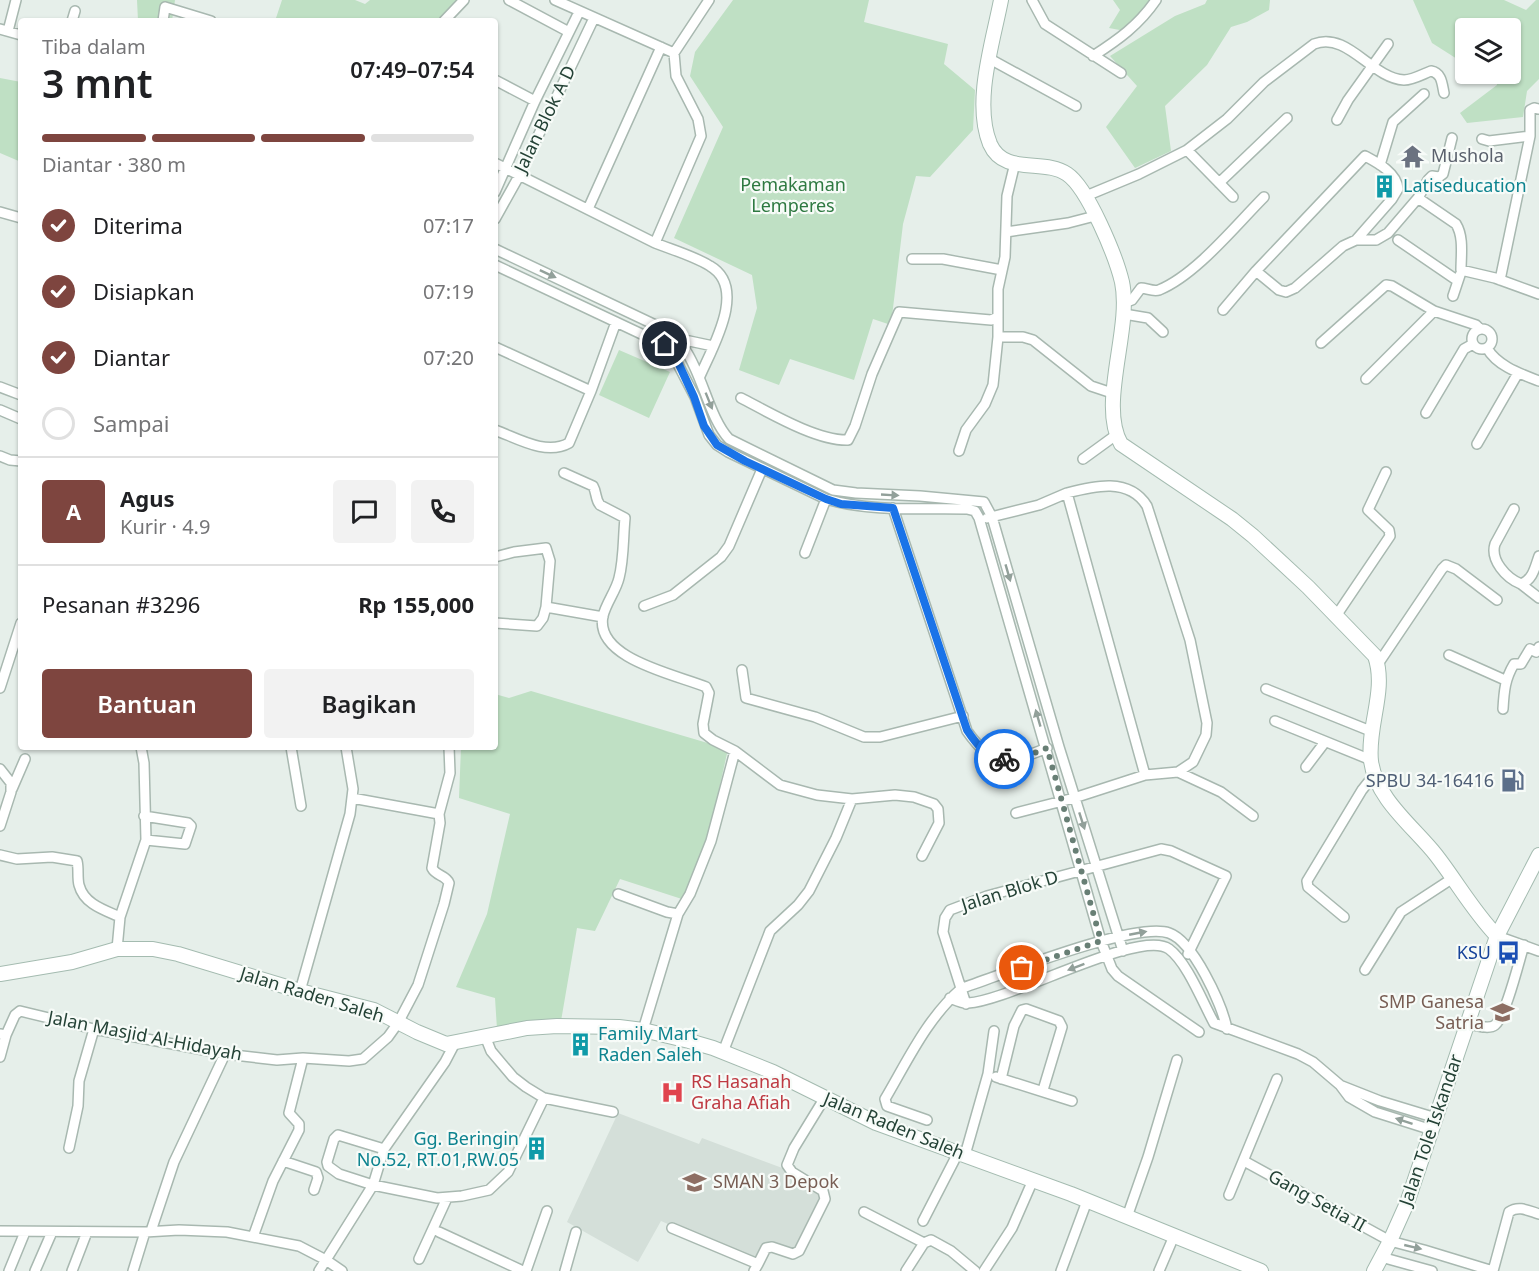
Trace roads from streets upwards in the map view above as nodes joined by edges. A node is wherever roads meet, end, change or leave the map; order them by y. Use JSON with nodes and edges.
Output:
{"nodes":[{"id":1,"x":16,"y":0,"type":"edge"},
{"id":2,"x":464,"y":0,"type":"edge"},
{"id":3,"x":509,"y":0,"type":"edge"},
{"id":4,"x":555,"y":0,"type":"edge"},
{"id":5,"x":709,"y":0,"type":"edge"},
{"id":6,"x":1001,"y":0,"type":"edge"},
{"id":7,"x":1032,"y":0,"type":"edge"},
{"id":8,"x":1156,"y":0,"type":"edge"},
{"id":9,"x":166,"y":4,"type":"edge"},
{"id":10,"x":579,"y":12,"type":"junction"},
{"id":11,"x":203,"y":18,"type":"edge"},
{"id":12,"x":447,"y":18,"type":"edge"},
{"id":13,"x":594,"y":18,"type":"junction"},
{"id":14,"x":4,"y":30,"type":"edge"},
{"id":15,"x":570,"y":32,"type":"junction"},
{"id":16,"x":1388,"y":44,"type":"dead end"},
{"id":17,"x":661,"y":47,"type":"junction"},
{"id":18,"x":674,"y":53,"type":"junction"},
{"id":19,"x":1093,"y":56,"type":"junction"},
{"id":20,"x":990,"y":59,"type":"junction"},
{"id":21,"x":1374,"y":66,"type":"junction"},
{"id":22,"x":1121,"y":73,"type":"dead end"},
{"id":23,"x":498,"y":82,"type":"edge"},
{"id":24,"x":1444,"y":93,"type":"dead end"},
{"id":25,"x":1424,"y":94,"type":"dead end"},
{"id":26,"x":535,"y":101,"type":"junction"},
{"id":27,"x":1076,"y":106,"type":"dead end"},
{"id":28,"x":1535,"y":110,"type":"edge"},
{"id":29,"x":1287,"y":118,"type":"dead end"},
{"id":30,"x":1337,"y":120,"type":"dead end"},
{"id":31,"x":1530,"y":136,"type":"junction"},
{"id":32,"x":1452,"y":138,"type":"dead end"},
{"id":33,"x":1482,"y":139,"type":"dead end"},
{"id":34,"x":1187,"y":150,"type":"junction"},
{"id":35,"x":498,"y":164,"type":"edge"},
{"id":36,"x":1015,"y":164,"type":"junction"},
{"id":37,"x":1380,"y":165,"type":"junction"},
{"id":38,"x":507,"y":169,"type":"junction"},
{"id":39,"x":519,"y":176,"type":"junction"},
{"id":40,"x":1219,"y":183,"type":"junction"},
{"id":41,"x":498,"y":186,"type":"edge"},
{"id":42,"x":1086,"y":196,"type":"junction"},
{"id":43,"x":1233,"y":197,"type":"dead end"},
{"id":44,"x":1264,"y":197,"type":"dead end"},
{"id":45,"x":1418,"y":198,"type":"junction"},
{"id":46,"x":588,"y":210,"type":"junction"},
{"id":47,"x":0,"y":212,"type":"edge"},
{"id":48,"x":498,"y":214,"type":"edge"},
{"id":49,"x":1095,"y":216,"type":"junction"},
{"id":50,"x":18,"y":217,"type":"edge"},
{"id":51,"x":1006,"y":232,"type":"junction"},
{"id":52,"x":1356,"y":240,"type":"junction"},
{"id":53,"x":1398,"y":240,"type":"dead end"},
{"id":54,"x":655,"y":243,"type":"junction"},
{"id":55,"x":498,"y":250,"type":"edge"},
{"id":56,"x":912,"y":259,"type":"dead end"},
{"id":57,"x":498,"y":266,"type":"edge"},
{"id":58,"x":1002,"y":270,"type":"junction"},
{"id":59,"x":1461,"y":270,"type":"junction"},
{"id":60,"x":1256,"y":271,"type":"junction"},
{"id":61,"x":1500,"y":280,"type":"junction"},
{"id":62,"x":1458,"y":281,"type":"junction"},
{"id":63,"x":1538,"y":291,"type":"edge"},
{"id":64,"x":1453,"y":296,"type":"dead end"},
{"id":65,"x":1124,"y":309,"type":"junction"},
{"id":66,"x":1223,"y":310,"type":"dead end"},
{"id":67,"x":1434,"y":311,"type":"junction"},
{"id":68,"x":998,"y":317,"type":"junction"},
{"id":69,"x":616,"y":322,"type":"junction"},
{"id":70,"x":1480,"y":329,"type":"junction"},
{"id":71,"x":1163,"y":332,"type":"dead end"},
{"id":72,"x":998,"y":337,"type":"junction"},
{"id":73,"x":680,"y":339,"type":"junction"},
{"id":74,"x":1321,"y":343,"type":"dead end"},
{"id":75,"x":1473,"y":344,"type":"junction"},
{"id":76,"x":713,"y":346,"type":"junction"},
{"id":77,"x":498,"y":348,"type":"edge"},
{"id":78,"x":1487,"y":348,"type":"junction"},
{"id":79,"x":1518,"y":373,"type":"junction"},
{"id":80,"x":700,"y":376,"type":"junction"},
{"id":81,"x":1366,"y":379,"type":"dead end"},
{"id":82,"x":1539,"y":381,"type":"edge"},
{"id":83,"x":0,"y":387,"type":"edge"},
{"id":84,"x":591,"y":391,"type":"junction"},
{"id":85,"x":18,"y":394,"type":"edge"},
{"id":86,"x":1115,"y":394,"type":"junction"},
{"id":87,"x":741,"y":398,"type":"dead end"},
{"id":88,"x":0,"y":410,"type":"edge"},
{"id":89,"x":1426,"y":413,"type":"dead end"},
{"id":90,"x":18,"y":417,"type":"edge"},
{"id":91,"x":498,"y":430,"type":"edge"},
{"id":92,"x":724,"y":434,"type":"junction"},
{"id":93,"x":1116,"y":435,"type":"junction"},
{"id":94,"x":714,"y":442,"type":"junction"},
{"id":95,"x":1477,"y":444,"type":"dead end"},
{"id":96,"x":958,"y":451,"type":"dead end"},
{"id":97,"x":0,"y":456,"type":"edge"},
{"id":98,"x":1083,"y":459,"type":"dead end"},
{"id":99,"x":18,"y":461,"type":"edge"},
{"id":100,"x":762,"y":469,"type":"junction"},
{"id":101,"x":1386,"y":472,"type":"dead end"},
{"id":102,"x":564,"y":473,"type":"dead end"},
{"id":103,"x":1067,"y":493,"type":"junction"},
{"id":104,"x":826,"y":499,"type":"junction"},
{"id":105,"x":975,"y":500,"type":"junction"},
{"id":106,"x":893,"y":508,"type":"junction"},
{"id":107,"x":1514,"y":508,"type":"dead end"},
{"id":108,"x":967,"y":509,"type":"junction"},
{"id":109,"x":992,"y":517,"type":"junction"},
{"id":110,"x":979,"y":518,"type":"junction"},
{"id":111,"x":805,"y":553,"type":"dead end"},
{"id":112,"x":498,"y":556,"type":"edge"},
{"id":113,"x":1539,"y":556,"type":"edge"},
{"id":114,"x":1521,"y":584,"type":"junction"},
{"id":115,"x":1539,"y":598,"type":"edge"},
{"id":116,"x":1497,"y":600,"type":"dead end"},
{"id":117,"x":644,"y":606,"type":"dead end"},
{"id":118,"x":546,"y":607,"type":"junction"},
{"id":119,"x":1336,"y":616,"type":"junction"},
{"id":120,"x":603,"y":617,"type":"junction"},
{"id":121,"x":498,"y":623,"type":"edge"},
{"id":122,"x":18,"y":630,"type":"edge"},
{"id":123,"x":1539,"y":647,"type":"edge"},
{"id":124,"x":1449,"y":655,"type":"dead end"},
{"id":125,"x":1378,"y":664,"type":"junction"},
{"id":126,"x":2,"y":670,"type":"edge"},
{"id":127,"x":742,"y":670,"type":"dead end"},
{"id":128,"x":1505,"y":680,"type":"junction"},
{"id":129,"x":0,"y":688,"type":"edge"},
{"id":130,"x":1266,"y":689,"type":"dead end"},
{"id":131,"x":1503,"y":709,"type":"dead end"},
{"id":132,"x":963,"y":716,"type":"junction"},
{"id":133,"x":1275,"y":721,"type":"dead end"},
{"id":134,"x":1373,"y":732,"type":"junction"},
{"id":135,"x":1325,"y":741,"type":"junction"},
{"id":136,"x":1047,"y":748,"type":"junction"},
{"id":137,"x":142,"y":750,"type":"edge"},
{"id":138,"x":292,"y":750,"type":"edge"},
{"id":139,"x":347,"y":750,"type":"edge"},
{"id":140,"x":449,"y":750,"type":"edge"},
{"id":141,"x":735,"y":751,"type":"junction"},
{"id":142,"x":26,"y":759,"type":"dead end"},
{"id":143,"x":1371,"y":760,"type":"junction"},
{"id":144,"x":1306,"y":767,"type":"dead end"},
{"id":145,"x":0,"y":769,"type":"edge"},
{"id":146,"x":1178,"y":772,"type":"junction"},
{"id":147,"x":1145,"y":775,"type":"junction"},
{"id":148,"x":1374,"y":775,"type":"junction"},
{"id":149,"x":11,"y":792,"type":"junction"},
{"id":150,"x":352,"y":798,"type":"junction"},
{"id":151,"x":1074,"y":798,"type":"junction"},
{"id":152,"x":852,"y":799,"type":"junction"},
{"id":153,"x":1060,"y":801,"type":"junction"},
{"id":154,"x":301,"y":806,"type":"dead end"},
{"id":155,"x":1016,"y":813,"type":"dead end"},
{"id":156,"x":439,"y":814,"type":"junction"},
{"id":157,"x":144,"y":816,"type":"junction"},
{"id":158,"x":1252,"y":816,"type":"dead end"},
{"id":159,"x":0,"y":826,"type":"edge"},
{"id":160,"x":146,"y":840,"type":"junction"},
{"id":161,"x":0,"y":855,"type":"edge"},
{"id":162,"x":1539,"y":855,"type":"edge"},
{"id":163,"x":922,"y":856,"type":"dead end"},
{"id":164,"x":1096,"y":866,"type":"junction"},
{"id":165,"x":1080,"y":870,"type":"junction"},
{"id":166,"x":1453,"y":878,"type":"junction"},
{"id":167,"x":618,"y":894,"type":"dead end"},
{"id":168,"x":678,"y":914,"type":"junction"},
{"id":169,"x":1344,"y":916,"type":"dead end"},
{"id":170,"x":120,"y":917,"type":"junction"},
{"id":171,"x":1497,"y":936,"type":"junction"},
{"id":172,"x":1117,"y":937,"type":"junction"},
{"id":173,"x":1101,"y":941,"type":"junction"},
{"id":174,"x":1524,"y":945,"type":"junction"},
{"id":175,"x":117,"y":949,"type":"junction"},
{"id":176,"x":1123,"y":951,"type":"junction"},
{"id":177,"x":1539,"y":951,"type":"edge"},
{"id":178,"x":1190,"y":952,"type":"junction"},
{"id":179,"x":1107,"y":956,"type":"junction"},
{"id":180,"x":1180,"y":959,"type":"junction"},
{"id":181,"x":1365,"y":970,"type":"dead end"},
{"id":182,"x":0,"y":974,"type":"edge"},
{"id":183,"x":962,"y":988,"type":"junction"},
{"id":184,"x":300,"y":991,"type":"junction"},
{"id":185,"x":950,"y":998,"type":"junction"},
{"id":186,"x":966,"y":1004,"type":"junction"},
{"id":187,"x":1225,"y":1017,"type":"junction"},
{"id":188,"x":398,"y":1023,"type":"junction"},
{"id":189,"x":1214,"y":1023,"type":"junction"},
{"id":190,"x":1468,"y":1024,"type":"junction"},
{"id":191,"x":94,"y":1029,"type":"junction"},
{"id":192,"x":1227,"y":1029,"type":"junction"},
{"id":193,"x":643,"y":1030,"type":"junction"},
{"id":194,"x":994,"y":1031,"type":"dead end"},
{"id":195,"x":1199,"y":1032,"type":"dead end"},
{"id":196,"x":3,"y":1035,"type":"edge"},
{"id":197,"x":485,"y":1036,"type":"junction"},
{"id":198,"x":455,"y":1043,"type":"junction"},
{"id":199,"x":723,"y":1052,"type":"junction"},
{"id":200,"x":225,"y":1054,"type":"junction"},
{"id":201,"x":0,"y":1058,"type":"edge"},
{"id":202,"x":303,"y":1058,"type":"junction"},
{"id":203,"x":1177,"y":1060,"type":"dead end"},
{"id":204,"x":988,"y":1074,"type":"junction"},
{"id":205,"x":1001,"y":1079,"type":"junction"},
{"id":206,"x":1277,"y":1079,"type":"dead end"},
{"id":207,"x":1043,"y":1090,"type":"junction"},
{"id":208,"x":544,"y":1098,"type":"junction"},
{"id":209,"x":824,"y":1099,"type":"junction"},
{"id":210,"x":1072,"y":1101,"type":"dead end"},
{"id":211,"x":613,"y":1112,"type":"dead end"},
{"id":212,"x":927,"y":1120,"type":"dead end"},
{"id":213,"x":1434,"y":1124,"type":"junction"},
{"id":214,"x":69,"y":1148,"type":"dead end"},
{"id":215,"x":384,"y":1149,"type":"junction"},
{"id":216,"x":961,"y":1154,"type":"junction"},
{"id":217,"x":282,"y":1161,"type":"junction"},
{"id":218,"x":1244,"y":1161,"type":"junction"},
{"id":219,"x":1033,"y":1180,"type":"junction"},
{"id":220,"x":373,"y":1185,"type":"junction"},
{"id":221,"x":314,"y":1190,"type":"dead end"},
{"id":222,"x":1229,"y":1195,"type":"dead end"},
{"id":223,"x":447,"y":1197,"type":"junction"},
{"id":224,"x":1087,"y":1201,"type":"junction"},
{"id":225,"x":547,"y":1211,"type":"dead end"},
{"id":226,"x":864,"y":1212,"type":"dead end"},
{"id":227,"x":1539,"y":1214,"type":"edge"},
{"id":228,"x":1127,"y":1217,"type":"junction"},
{"id":229,"x":923,"y":1221,"type":"dead end"},
{"id":230,"x":672,"y":1228,"type":"dead end"},
{"id":231,"x":0,"y":1231,"type":"edge"},
{"id":232,"x":25,"y":1232,"type":"junction"},
{"id":233,"x":52,"y":1232,"type":"junction"},
{"id":234,"x":87,"y":1232,"type":"junction"},
{"id":235,"x":148,"y":1232,"type":"junction"},
{"id":236,"x":439,"y":1232,"type":"dead end"},
{"id":237,"x":576,"y":1232,"type":"dead end"},
{"id":238,"x":1174,"y":1236,"type":"junction"},
{"id":239,"x":253,"y":1237,"type":"junction"},
{"id":240,"x":1390,"y":1242,"type":"junction"},
{"id":241,"x":924,"y":1243,"type":"junction"},
{"id":242,"x":1381,"y":1257,"type":"junction"},
{"id":243,"x":419,"y":1259,"type":"dead end"},
{"id":244,"x":326,"y":1260,"type":"junction"},
{"id":245,"x":756,"y":1268,"type":"edge"},
{"id":246,"x":1254,"y":1270,"type":"edge"},
{"id":247,"x":9,"y":1271,"type":"edge"},
{"id":248,"x":35,"y":1271,"type":"edge"},
{"id":249,"x":72,"y":1271,"type":"edge"},
{"id":250,"x":133,"y":1271,"type":"edge"},
{"id":251,"x":319,"y":1271,"type":"edge"},
{"id":252,"x":342,"y":1271,"type":"edge"},
{"id":253,"x":525,"y":1271,"type":"edge"},
{"id":254,"x":565,"y":1271,"type":"edge"},
{"id":255,"x":906,"y":1271,"type":"edge"},
{"id":256,"x":982,"y":1271,"type":"edge"},
{"id":257,"x":1060,"y":1271,"type":"edge"},
{"id":258,"x":1159,"y":1271,"type":"edge"},
{"id":259,"x":1374,"y":1271,"type":"edge"},
{"id":260,"x":1432,"y":1271,"type":"edge"},
{"id":261,"x":1493,"y":1271,"type":"edge"}],
"edges":[{"from":1,"to":14,"type":"street"},
{"from":2,"to":12,"type":"street"},
{"from":3,"to":15,"type":"street"},
{"from":4,"to":10,"type":"street"},
{"from":5,"to":18,"type":"street"},
{"from":6,"to":20,"type":"street"},
{"from":7,"to":19,"type":"street"},
{"from":8,"to":19,"type":"street"},
{"from":9,"to":11,"type":"street"},
{"from":10,"to":13,"type":"street"},
{"from":10,"to":15,"type":"street"},
{"from":13,"to":17,"type":"street"},
{"from":13,"to":39,"type":"street","name":"Jalan Blok A D"},
{"from":15,"to":26,"type":"street"},
{"from":16,"to":21,"type":"street"},
{"from":17,"to":18,"type":"street"},
{"from":17,"to":46,"type":"street"},
{"from":18,"to":54,"type":"street"},
{"from":19,"to":22,"type":"street"},
{"from":20,"to":27,"type":"street"},
{"from":20,"to":36,"type":"street"},
{"from":21,"to":24,"type":"street"},
{"from":21,"to":30,"type":"street"},
{"from":21,"to":34,"type":"street"},
{"from":23,"to":26,"type":"street"},
{"from":25,"to":37,"type":"street"},
{"from":26,"to":38,"type":"street"},
{"from":28,"to":31,"type":"street"},
{"from":29,"to":40,"type":"street"},
{"from":31,"to":33,"type":"street"},
{"from":31,"to":61,"type":"street"},
{"from":32,"to":45,"type":"street"},
{"from":34,"to":40,"type":"street"},
{"from":34,"to":42,"type":"street"},
{"from":35,"to":38,"type":"street"},
{"from":36,"to":42,"type":"street"},
{"from":36,"to":51,"type":"street"},
{"from":37,"to":52,"type":"street"},
{"from":37,"to":60,"type":"street"},
{"from":38,"to":39,"type":"street"},
{"from":38,"to":41,"type":"street"},
{"from":39,"to":46,"type":"street"},
{"from":39,"to":48,"type":"street","name":"Jalan Blok A D"},
{"from":40,"to":43,"type":"street"},
{"from":42,"to":49,"type":"street"},
{"from":44,"to":65,"type":"street"},
{"from":45,"to":52,"type":"street"},
{"from":45,"to":59,"type":"street"},
{"from":46,"to":54,"type":"street"},
{"from":47,"to":50,"type":"street"},
{"from":49,"to":51,"type":"street"},
{"from":49,"to":65,"type":"street"},
{"from":51,"to":58,"type":"street"},
{"from":52,"to":60,"type":"street"},
{"from":53,"to":62,"type":"street"},
{"from":54,"to":76,"type":"street"},
{"from":55,"to":73,"type":"street","one_way":true},
{"from":56,"to":58,"type":"street"},
{"from":57,"to":69,"type":"street"},
{"from":58,"to":68,"type":"street"},
{"from":59,"to":61,"type":"street"},
{"from":59,"to":62,"type":"street"},
{"from":60,"to":66,"type":"street"},
{"from":61,"to":63,"type":"street"},
{"from":62,"to":64,"type":"street"},
{"from":65,"to":71,"type":"street"},
{"from":65,"to":86,"type":"street"},
{"from":67,"to":70,"type":"street"},
{"from":67,"to":74,"type":"street"},
{"from":67,"to":81,"type":"street"},
{"from":68,"to":72,"type":"street"},
{"from":68,"to":87,"type":"street"},
{"from":69,"to":84,"type":"street"},
{"from":69,"to":94,"type":"street"},
{"from":70,"to":75,"type":"street"},
{"from":70,"to":78,"type":"street"},
{"from":72,"to":86,"type":"street"},
{"from":72,"to":96,"type":"street"},
{"from":73,"to":76,"type":"street"},
{"from":73,"to":80,"type":"street"},
{"from":75,"to":78,"type":"street"},
{"from":75,"to":89,"type":"street"},
{"from":76,"to":80,"type":"street"},
{"from":77,"to":84,"type":"street"},
{"from":78,"to":79,"type":"street"},
{"from":79,"to":82,"type":"street"},
{"from":79,"to":95,"type":"street"},
{"from":80,"to":92,"type":"street","one_way":true},
{"from":83,"to":85,"type":"street"},
{"from":84,"to":91,"type":"street"},
{"from":86,"to":93,"type":"street"},
{"from":88,"to":90,"type":"street"},
{"from":92,"to":94,"type":"street"},
{"from":92,"to":105,"type":"street","one_way":true},
{"from":93,"to":98,"type":"street"},
{"from":93,"to":119,"type":"street"},
{"from":94,"to":100,"type":"street"},
{"from":97,"to":99,"type":"street"},
{"from":100,"to":104,"type":"street"},
{"from":100,"to":117,"type":"street"},
{"from":101,"to":119,"type":"street"},
{"from":102,"to":120,"type":"street"},
{"from":103,"to":109,"type":"street"},
{"from":103,"to":146,"type":"street"},
{"from":103,"to":147,"type":"street"},
{"from":104,"to":106,"type":"street"},
{"from":104,"to":111,"type":"street"},
{"from":105,"to":108,"type":"street"},
{"from":105,"to":109,"type":"street"},
{"from":106,"to":108,"type":"street"},
{"from":106,"to":132,"type":"street"},
{"from":107,"to":114,"type":"street"},
{"from":108,"to":110,"type":"street"},
{"from":109,"to":110,"type":"street"},
{"from":109,"to":151,"type":"street","one_way":true},
{"from":136,"to":110,"type":"street","one_way":true},
{"from":112,"to":118,"type":"street"},
{"from":113,"to":114,"type":"street"},
{"from":114,"to":115,"type":"street"},
{"from":116,"to":125,"type":"street"},
{"from":118,"to":120,"type":"street"},
{"from":118,"to":121,"type":"street"},
{"from":119,"to":125,"type":"street"},
{"from":120,"to":141,"type":"street"},
{"from":122,"to":126,"type":"street"},
{"from":123,"to":128,"type":"street"},
{"from":124,"to":128,"type":"street"},
{"from":125,"to":134,"type":"street"},
{"from":126,"to":129,"type":"street"},
{"from":127,"to":132,"type":"street"},
{"from":128,"to":131,"type":"street"},
{"from":130,"to":134,"type":"street"},
{"from":132,"to":136,"type":"street"},
{"from":133,"to":135,"type":"street"},
{"from":134,"to":143,"type":"street"},
{"from":135,"to":143,"type":"street"},
{"from":135,"to":144,"type":"street"},
{"from":136,"to":153,"type":"street"},
{"from":137,"to":157,"type":"street"},
{"from":138,"to":154,"type":"street"},
{"from":139,"to":150,"type":"street"},
{"from":140,"to":156,"type":"street"},
{"from":141,"to":152,"type":"street"},
{"from":141,"to":168,"type":"street"},
{"from":142,"to":149,"type":"street"},
{"from":143,"to":148,"type":"street"},
{"from":145,"to":149,"type":"street"},
{"from":146,"to":147,"type":"street"},
{"from":146,"to":158,"type":"street"},
{"from":147,"to":151,"type":"street"},
{"from":148,"to":166,"type":"street"},
{"from":148,"to":169,"type":"street"},
{"from":149,"to":159,"type":"street"},
{"from":150,"to":156,"type":"street"},
{"from":150,"to":184,"type":"street"},
{"from":151,"to":153,"type":"street"},
{"from":151,"to":164,"type":"street","one_way":true},
{"from":152,"to":163,"type":"street"},
{"from":152,"to":199,"type":"street"},
{"from":153,"to":155,"type":"street"},
{"from":153,"to":165,"type":"street"},
{"from":156,"to":188,"type":"street","name":"Jalan Masjid Al-Hidayah"},
{"from":157,"to":160,"type":"street"},
{"from":157,"to":160,"type":"street"},
{"from":160,"to":170,"type":"street"},
{"from":161,"to":170,"type":"street"},
{"from":162,"to":171,"type":"street","name":"Jalan Tole Iskandar"},
{"from":164,"to":165,"type":"street","name":"Jalan Blok D"},
{"from":164,"to":172,"type":"street"},
{"from":164,"to":178,"type":"street","name":"Jalan Blok D"},
{"from":165,"to":173,"type":"street"},
{"from":165,"to":183,"type":"street","name":"Jalan Blok D"},
{"from":166,"to":171,"type":"street"},
{"from":166,"to":181,"type":"street"},
{"from":167,"to":168,"type":"street"},
{"from":168,"to":193,"type":"street"},
{"from":170,"to":175,"type":"street"},
{"from":171,"to":174,"type":"street"},
{"from":171,"to":190,"type":"street","name":"Jalan Tole Iskandar"},
{"from":172,"to":173,"type":"street"},
{"from":172,"to":176,"type":"street"},
{"from":172,"to":178,"type":"street","one_way":true},
{"from":173,"to":179,"type":"street"},
{"from":173,"to":183,"type":"street"},
{"from":174,"to":177,"type":"street"},
{"from":174,"to":190,"type":"street"},
{"from":175,"to":182,"type":"street","name":"Jalan Raden Saleh"},
{"from":175,"to":184,"type":"street","name":"Jalan Raden Saleh"},
{"from":176,"to":179,"type":"street"},
{"from":176,"to":180,"type":"street"},
{"from":178,"to":180,"type":"street"},
{"from":178,"to":187,"type":"street"},
{"from":179,"to":186,"type":"street","one_way":true},
{"from":179,"to":195,"type":"street"},
{"from":180,"to":189,"type":"street"},
{"from":183,"to":185,"type":"street"},
{"from":183,"to":186,"type":"street"},
{"from":184,"to":188,"type":"street","name":"Jalan Raden Saleh"},
{"from":185,"to":186,"type":"street"},
{"from":185,"to":212,"type":"street"},
{"from":187,"to":189,"type":"street"},
{"from":187,"to":192,"type":"street"},
{"from":188,"to":198,"type":"street","name":"Jalan Raden Saleh"},
{"from":188,"to":202,"type":"street","name":"Jalan Masjid Al-Hidayah"},
{"from":189,"to":192,"type":"street"},
{"from":190,"to":213,"type":"street","name":"Jalan Tole Iskandar"},
{"from":191,"to":196,"type":"street","name":"Jalan Masjid Al-Hidayah"},
{"from":191,"to":200,"type":"street","name":"Jalan Masjid Al-Hidayah"},
{"from":191,"to":214,"type":"street"},
{"from":192,"to":213,"type":"street"},
{"from":193,"to":197,"type":"street","name":"Jalan Raden Saleh"},
{"from":193,"to":199,"type":"street","name":"Jalan Raden Saleh"},
{"from":194,"to":204,"type":"street"},
{"from":196,"to":201,"type":"street"},
{"from":197,"to":198,"type":"street","name":"Jalan Raden Saleh"},
{"from":197,"to":208,"type":"street"},
{"from":198,"to":215,"type":"street"},
{"from":199,"to":209,"type":"street","name":"Jalan Raden Saleh"},
{"from":200,"to":202,"type":"street","name":"Jalan Masjid Al-Hidayah"},
{"from":200,"to":235,"type":"street"},
{"from":202,"to":217,"type":"street"},
{"from":203,"to":228,"type":"street"},
{"from":204,"to":205,"type":"street"},
{"from":204,"to":216,"type":"street"},
{"from":205,"to":207,"type":"street"},
{"from":205,"to":207,"type":"street"},
{"from":206,"to":218,"type":"street"},
{"from":207,"to":210,"type":"street"},
{"from":208,"to":211,"type":"street"},
{"from":208,"to":223,"type":"street"},
{"from":209,"to":216,"type":"street","name":"Jalan Raden Saleh"},
{"from":209,"to":245,"type":"street"},
{"from":213,"to":240,"type":"street","name":"Jalan Tole Iskandar"},
{"from":215,"to":220,"type":"street"},
{"from":215,"to":220,"type":"street"},
{"from":216,"to":219,"type":"street","name":"Jalan Raden Saleh"},
{"from":216,"to":229,"type":"street"},
{"from":217,"to":221,"type":"street"},
{"from":217,"to":239,"type":"street"},
{"from":218,"to":222,"type":"street"},
{"from":218,"to":240,"type":"street","name":"Gang Setia II"},
{"from":219,"to":224,"type":"street","name":"Jalan Raden Saleh"},
{"from":219,"to":256,"type":"street"},
{"from":220,"to":223,"type":"street"},
{"from":220,"to":244,"type":"street"},
{"from":223,"to":243,"type":"street"},
{"from":224,"to":228,"type":"street","name":"Jalan Raden Saleh"},
{"from":224,"to":257,"type":"street"},
{"from":225,"to":253,"type":"street"},
{"from":226,"to":241,"type":"street"},
{"from":227,"to":261,"type":"street"},
{"from":228,"to":238,"type":"street","name":"Jalan Raden Saleh"},
{"from":230,"to":245,"type":"street"},
{"from":231,"to":232,"type":"street"},
{"from":232,"to":233,"type":"street"},
{"from":232,"to":247,"type":"street"},
{"from":233,"to":234,"type":"street"},
{"from":233,"to":248,"type":"street"},
{"from":234,"to":235,"type":"street"},
{"from":234,"to":249,"type":"street"},
{"from":235,"to":239,"type":"street"},
{"from":235,"to":250,"type":"street"},
{"from":236,"to":253,"type":"street"},
{"from":237,"to":254,"type":"street"},
{"from":238,"to":246,"type":"street","name":"Jalan Raden Saleh"},
{"from":238,"to":258,"type":"street"},
{"from":239,"to":244,"type":"street"},
{"from":240,"to":242,"type":"street","name":"Jalan Tole Iskandar"},
{"from":240,"to":261,"type":"street","name":"Gang Setia II","one_way":true},
{"from":241,"to":255,"type":"street"},
{"from":241,"to":256,"type":"street"},
{"from":242,"to":259,"type":"street","name":"Jalan Tole Iskandar"},
{"from":242,"to":260,"type":"street"},
{"from":244,"to":251,"type":"street"},
{"from":244,"to":252,"type":"street"}]}
